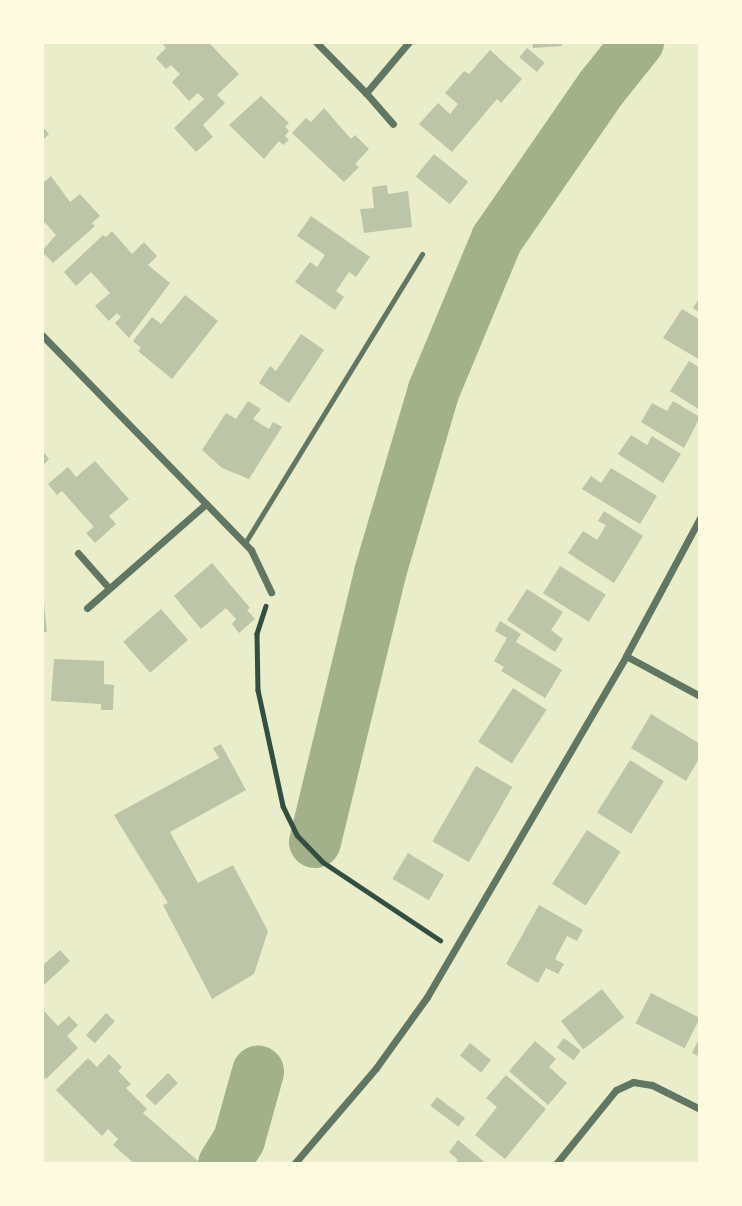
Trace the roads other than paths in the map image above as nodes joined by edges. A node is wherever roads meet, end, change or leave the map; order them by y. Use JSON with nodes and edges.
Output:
{"nodes":[{"id":1,"x":316,"y":42,"type":"edge"},
{"id":2,"x":409,"y":42,"type":"edge"},
{"id":3,"x":366,"y":93,"type":"junction"},
{"id":4,"x":393,"y":124,"type":"dead end"},
{"id":5,"x":422,"y":254,"type":"dead end"},
{"id":6,"x":42,"y":335,"type":"edge"},
{"id":7,"x":206,"y":504,"type":"junction"},
{"id":8,"x":700,"y":518,"type":"edge"},
{"id":9,"x":245,"y":543,"type":"junction"},
{"id":10,"x":78,"y":552,"type":"dead end"},
{"id":11,"x":109,"y":588,"type":"junction"},
{"id":12,"x":271,"y":592,"type":"road end"},
{"id":13,"x":87,"y":608,"type":"dead end"},
{"id":14,"x":626,"y":656,"type":"junction"},
{"id":15,"x":700,"y":696,"type":"edge"},
{"id":16,"x":700,"y":1109,"type":"edge"},
{"id":17,"x":293,"y":1164,"type":"edge"},
{"id":18,"x":556,"y":1164,"type":"edge"}],
"edges":[{"from":1,"to":3,"type":"street"},
{"from":2,"to":3,"type":"street"},
{"from":3,"to":4,"type":"street"},
{"from":5,"to":9,"type":"lane"},
{"from":6,"to":7,"type":"street"},
{"from":7,"to":9,"type":"street"},
{"from":7,"to":11,"type":"street"},
{"from":8,"to":14,"type":"street"},
{"from":9,"to":12,"type":"street"},
{"from":10,"to":11,"type":"street"},
{"from":11,"to":13,"type":"street"},
{"from":14,"to":15,"type":"street"},
{"from":14,"to":17,"type":"street"},
{"from":16,"to":18,"type":"street"}]}
